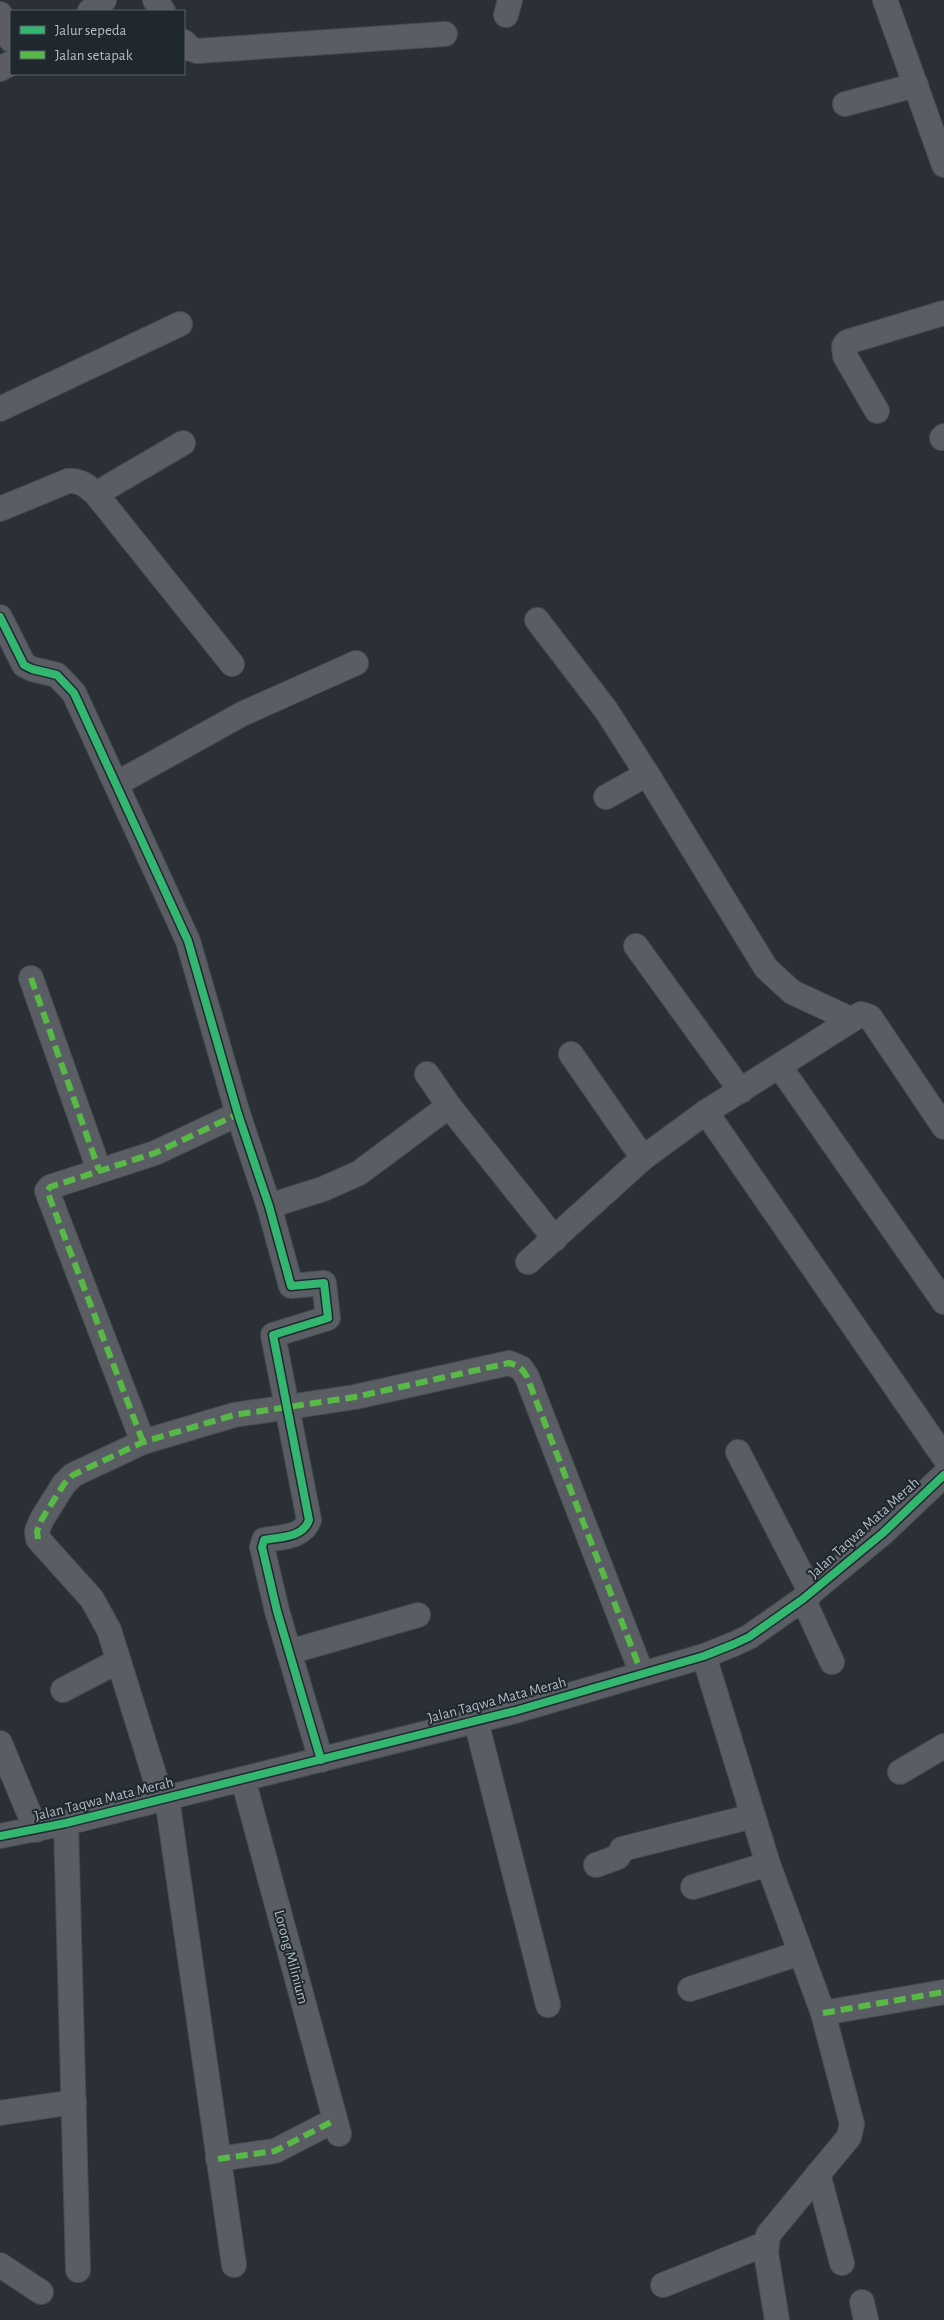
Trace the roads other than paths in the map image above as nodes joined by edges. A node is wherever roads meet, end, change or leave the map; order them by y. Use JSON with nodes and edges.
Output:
{"nodes":[{"id":1,"x":885,"y":0,"type":"edge"},
{"id":2,"x":0,"y":14,"type":"edge"},
{"id":3,"x":445,"y":34,"type":"dead end"},
{"id":4,"x":10,"y":38,"type":"edge"},
{"id":5,"x":185,"y":43,"type":"edge"},
{"id":6,"x":916,"y":85,"type":"junction"},
{"id":7,"x":846,"y":104,"type":"dead end"},
{"id":8,"x":944,"y":166,"type":"edge"},
{"id":9,"x":944,"y":313,"type":"edge"},
{"id":10,"x":180,"y":324,"type":"dead end"},
{"id":11,"x":0,"y":409,"type":"edge"},
{"id":12,"x":877,"y":411,"type":"dead end"},
{"id":13,"x":183,"y":443,"type":"dead end"},
{"id":14,"x":96,"y":494,"type":"junction"},
{"id":15,"x":0,"y":509,"type":"edge"},
{"id":16,"x":0,"y":617,"type":"edge"},
{"id":17,"x":537,"y":620,"type":"dead end"},
{"id":18,"x":356,"y":663,"type":"dead end"},
{"id":19,"x":232,"y":664,"type":"dead end"},
{"id":20,"x":647,"y":774,"type":"junction"},
{"id":21,"x":120,"y":794,"type":"junction"},
{"id":22,"x":606,"y":797,"type":"dead end"},
{"id":23,"x":636,"y":946,"type":"dead end"},
{"id":24,"x":31,"y":978,"type":"dead end"},
{"id":25,"x":850,"y":1019,"type":"junction"},
{"id":26,"x":571,"y":1054,"type":"dead end"},
{"id":27,"x":780,"y":1067,"type":"junction"},
{"id":28,"x":427,"y":1074,"type":"dead end"},
{"id":29,"x":741,"y":1091,"type":"junction"},
{"id":30,"x":450,"y":1106,"type":"junction"},
{"id":31,"x":706,"y":1112,"type":"junction"},
{"id":32,"x":238,"y":1114,"type":"junction"},
{"id":33,"x":944,"y":1127,"type":"edge"},
{"id":34,"x":643,"y":1158,"type":"junction"},
{"id":35,"x":99,"y":1170,"type":"junction"},
{"id":36,"x":270,"y":1206,"type":"junction"},
{"id":37,"x":555,"y":1239,"type":"junction"},
{"id":38,"x":528,"y":1262,"type":"dead end"},
{"id":39,"x":944,"y":1302,"type":"edge"},
{"id":40,"x":288,"y":1407,"type":"junction"},
{"id":41,"x":143,"y":1442,"type":"junction"},
{"id":42,"x":738,"y":1452,"type":"dead end"},
{"id":43,"x":944,"y":1457,"type":"edge"},
{"id":44,"x":944,"y":1474,"type":"edge"},
{"id":45,"x":807,"y":1596,"type":"junction"},
{"id":46,"x":418,"y":1615,"type":"dead end"},
{"id":47,"x":289,"y":1652,"type":"junction"},
{"id":48,"x":704,"y":1656,"type":"junction"},
{"id":49,"x":118,"y":1661,"type":"junction"},
{"id":50,"x":832,"y":1662,"type":"dead end"},
{"id":51,"x":642,"y":1674,"type":"junction"},
{"id":52,"x":63,"y":1690,"type":"dead end"},
{"id":53,"x":476,"y":1721,"type":"junction"},
{"id":54,"x":0,"y":1743,"type":"edge"},
{"id":55,"x":944,"y":1746,"type":"edge"},
{"id":56,"x":321,"y":1760,"type":"junction"},
{"id":57,"x":900,"y":1772,"type":"dead end"},
{"id":58,"x":243,"y":1779,"type":"junction"},
{"id":59,"x":164,"y":1799,"type":"junction"},
{"id":60,"x":753,"y":1816,"type":"junction"},
{"id":61,"x":66,"y":1824,"type":"junction"},
{"id":62,"x":36,"y":1830,"type":"junction"},
{"id":63,"x":0,"y":1836,"type":"edge"},
{"id":64,"x":768,"y":1864,"type":"junction"},
{"id":65,"x":596,"y":1866,"type":"dead end"},
{"id":66,"x":693,"y":1887,"type":"dead end"},
{"id":67,"x":800,"y":1953,"type":"junction"},
{"id":68,"x":690,"y":1989,"type":"dead end"},
{"id":69,"x":944,"y":1992,"type":"edge"},
{"id":70,"x":548,"y":2005,"type":"dead end"},
{"id":71,"x":823,"y":2013,"type":"junction"},
{"id":72,"x":74,"y":2102,"type":"junction"},
{"id":73,"x":0,"y":2113,"type":"edge"},
{"id":74,"x":218,"y":2159,"type":"junction"},
{"id":75,"x":818,"y":2174,"type":"junction"},
{"id":76,"x":766,"y":2244,"type":"junction"},
{"id":77,"x":842,"y":2263,"type":"dead end"},
{"id":78,"x":234,"y":2264,"type":"dead end"},
{"id":79,"x":0,"y":2265,"type":"edge"},
{"id":80,"x":78,"y":2270,"type":"dead end"},
{"id":81,"x":663,"y":2285,"type":"dead end"},
{"id":82,"x":41,"y":2292,"type":"dead end"},
{"id":83,"x":777,"y":2320,"type":"edge"}],
"edges":[{"from":1,"to":6,"type":"street"},
{"from":2,"to":4,"type":"street"},
{"from":3,"to":5,"type":"street"},
{"from":6,"to":7,"type":"street"},
{"from":6,"to":8,"type":"street"},
{"from":9,"to":12,"type":"street"},
{"from":10,"to":11,"type":"street"},
{"from":13,"to":14,"type":"street"},
{"from":14,"to":15,"type":"street"},
{"from":14,"to":19,"type":"street"},
{"from":16,"to":21,"type":"street"},
{"from":17,"to":20,"type":"street"},
{"from":18,"to":21,"type":"street"},
{"from":20,"to":22,"type":"street"},
{"from":20,"to":25,"type":"street"},
{"from":21,"to":32,"type":"street"},
{"from":23,"to":29,"type":"street"},
{"from":24,"to":35,"type":"street"},
{"from":25,"to":27,"type":"street"},
{"from":25,"to":33,"type":"street"},
{"from":26,"to":34,"type":"street"},
{"from":27,"to":29,"type":"street"},
{"from":27,"to":39,"type":"street"},
{"from":28,"to":30,"type":"street"},
{"from":29,"to":31,"type":"street"},
{"from":30,"to":36,"type":"street"},
{"from":30,"to":37,"type":"street"},
{"from":31,"to":34,"type":"street"},
{"from":31,"to":43,"type":"street"},
{"from":32,"to":35,"type":"street"},
{"from":32,"to":36,"type":"street"},
{"from":34,"to":37,"type":"street"},
{"from":35,"to":41,"type":"street"},
{"from":36,"to":40,"type":"street"},
{"from":37,"to":38,"type":"street"},
{"from":40,"to":41,"type":"street"},
{"from":40,"to":47,"type":"street"},
{"from":40,"to":51,"type":"street"},
{"from":41,"to":49,"type":"street"},
{"from":42,"to":45,"type":"street"},
{"from":44,"to":45,"type":"street","name":"Jalan Taqwa Mata Merah"},
{"from":45,"to":48,"type":"street","name":"Jalan Taqwa Mata Merah"},
{"from":45,"to":50,"type":"street"},
{"from":46,"to":47,"type":"street"},
{"from":47,"to":56,"type":"street"},
{"from":48,"to":51,"type":"street","name":"Jalan Taqwa Mata Merah"},
{"from":48,"to":60,"type":"street"},
{"from":49,"to":52,"type":"street"},
{"from":49,"to":59,"type":"street"},
{"from":51,"to":53,"type":"street","name":"Jalan Taqwa Mata Merah"},
{"from":53,"to":56,"type":"street","name":"Jalan Taqwa Mata Merah"},
{"from":53,"to":70,"type":"street"},
{"from":54,"to":62,"type":"street"},
{"from":55,"to":57,"type":"street"},
{"from":56,"to":58,"type":"street","name":"Jalan Taqwa Mata Merah"},
{"from":58,"to":59,"type":"street","name":"Jalan Taqwa Mata Merah"},
{"from":58,"to":74,"type":"street","name":"Lorong Milinium"},
{"from":59,"to":61,"type":"street","name":"Jalan Taqwa Mata Merah"},
{"from":59,"to":74,"type":"street"},
{"from":60,"to":64,"type":"street"},
{"from":60,"to":65,"type":"street"},
{"from":61,"to":62,"type":"street","name":"Jalan Taqwa Mata Merah"},
{"from":61,"to":72,"type":"street"},
{"from":62,"to":63,"type":"street","name":"Jalan Taqwa Mata Merah"},
{"from":64,"to":66,"type":"street"},
{"from":64,"to":67,"type":"street"},
{"from":67,"to":68,"type":"street"},
{"from":67,"to":71,"type":"street"},
{"from":69,"to":71,"type":"street"},
{"from":71,"to":75,"type":"street"},
{"from":72,"to":73,"type":"street"},
{"from":72,"to":80,"type":"street"},
{"from":74,"to":78,"type":"street"},
{"from":75,"to":76,"type":"street"},
{"from":75,"to":77,"type":"street"},
{"from":76,"to":81,"type":"street"},
{"from":76,"to":83,"type":"street"},
{"from":79,"to":82,"type":"street"}]}
